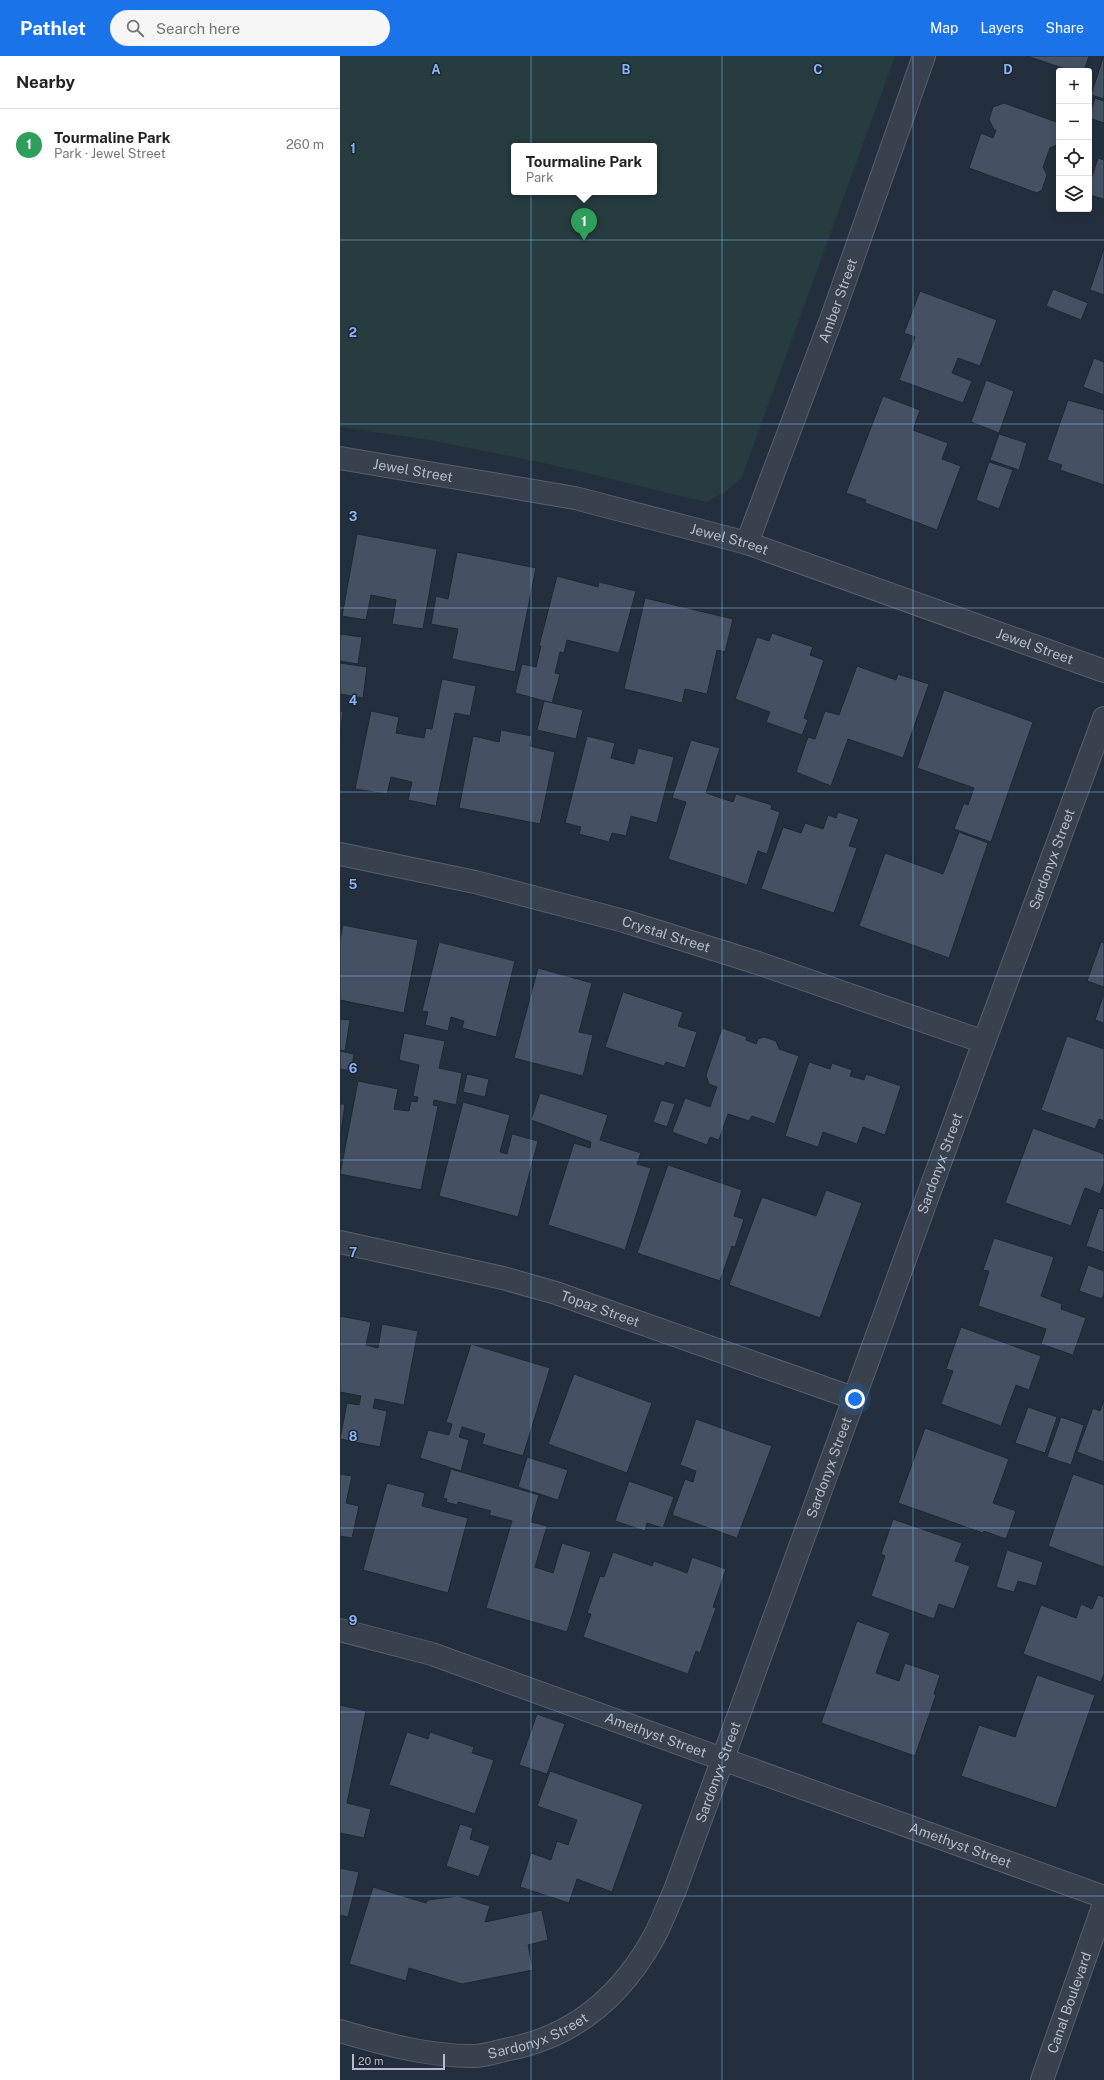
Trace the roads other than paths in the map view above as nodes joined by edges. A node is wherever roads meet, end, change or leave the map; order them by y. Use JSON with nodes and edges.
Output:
{"nodes":[{"id":1,"x":924,"y":56,"type":"edge"},
{"id":2,"x":340,"y":458,"type":"edge"},
{"id":3,"x":747,"y":543,"type":"junction"},
{"id":4,"x":1104,"y":671,"type":"edge"},
{"id":5,"x":1104,"y":718,"type":"edge"},
{"id":6,"x":340,"y":854,"type":"edge"},
{"id":7,"x":984,"y":1042,"type":"junction"},
{"id":8,"x":340,"y":1242,"type":"edge"},
{"id":9,"x":853,"y":1398,"type":"junction"},
{"id":10,"x":340,"y":1630,"type":"edge"},
{"id":11,"x":722,"y":1758,"type":"junction"},
{"id":12,"x":1104,"y":1898,"type":"edge"},
{"id":13,"x":1104,"y":1904,"type":"edge"},
{"id":14,"x":340,"y":2031,"type":"edge"},
{"id":15,"x":1042,"y":2080,"type":"edge"}],
"edges":[{"from":1,"to":3,"type":"street","name":"Amber Street"},
{"from":2,"to":3,"type":"street","name":"Jewel Street"},
{"from":3,"to":4,"type":"street","name":"Jewel Street"},
{"from":5,"to":7,"type":"street","name":"Sardonyx Street"},
{"from":6,"to":7,"type":"street","name":"Crystal Street"},
{"from":7,"to":9,"type":"street","name":"Sardonyx Street"},
{"from":8,"to":9,"type":"street","name":"Topaz Street"},
{"from":9,"to":11,"type":"street","name":"Sardonyx Street"},
{"from":10,"to":11,"type":"street","name":"Amethyst Street"},
{"from":11,"to":12,"type":"street","name":"Amethyst Street"},
{"from":11,"to":14,"type":"street","name":"Sardonyx Street"},
{"from":13,"to":15,"type":"street","name":"Canal Boulevard"}]}
